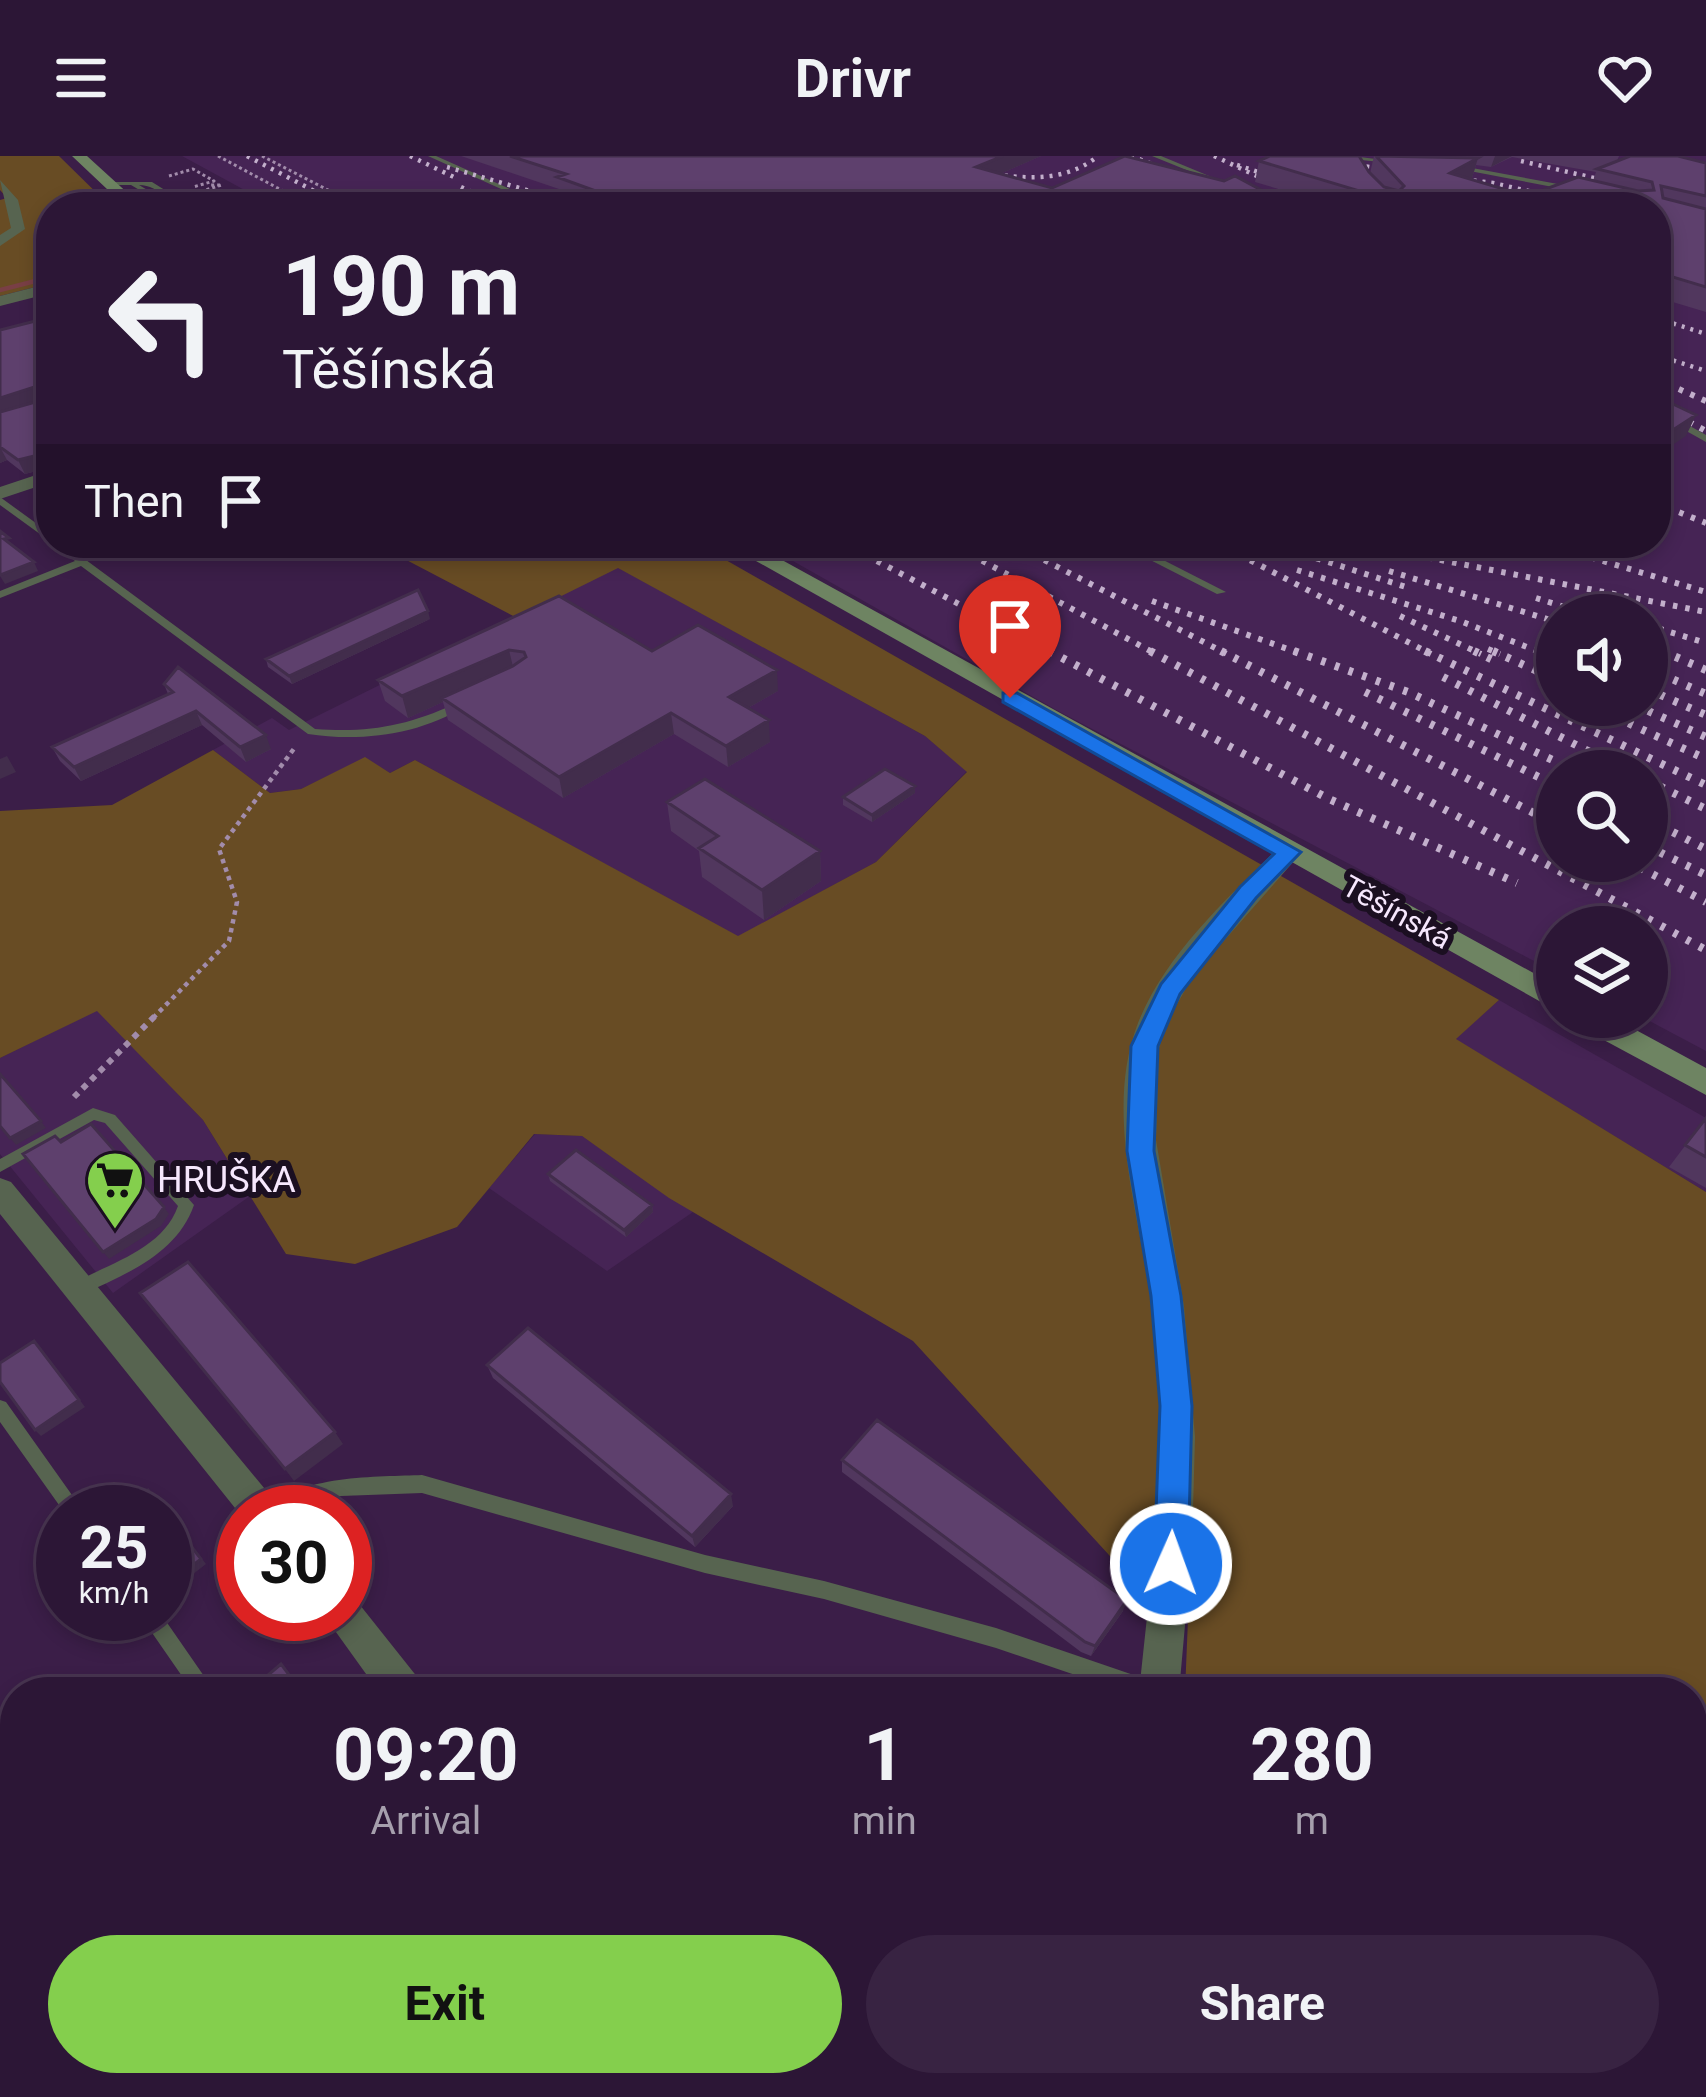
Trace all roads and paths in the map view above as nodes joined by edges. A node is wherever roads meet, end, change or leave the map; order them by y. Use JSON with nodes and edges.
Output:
{"nodes":[{"id":1,"x":79,"y":156,"type":"edge"},
{"id":2,"x":218,"y":156,"type":"edge"},
{"id":3,"x":262,"y":156,"type":"edge"},
{"id":4,"x":431,"y":156,"type":"edge"},
{"id":5,"x":1155,"y":156,"type":"edge"},
{"id":6,"x":1326,"y":156,"type":"edge"},
{"id":7,"x":1378,"y":160,"type":"junction"},
{"id":8,"x":1396,"y":161,"type":"edge"},
{"id":9,"x":1454,"y":167,"type":"edge"},
{"id":10,"x":1363,"y":170,"type":"edge"},
{"id":11,"x":178,"y":182,"type":"dead end"},
{"id":12,"x":109,"y":184,"type":"junction"},
{"id":13,"x":131,"y":184,"type":"junction"},
{"id":14,"x":2,"y":187,"type":"edge"},
{"id":15,"x":1238,"y":189,"type":"edge"},
{"id":16,"x":1582,"y":191,"type":"edge"},
{"id":17,"x":118,"y":192,"type":"edge"},
{"id":18,"x":146,"y":192,"type":"edge"},
{"id":19,"x":165,"y":192,"type":"edge"},
{"id":20,"x":197,"y":192,"type":"edge"},
{"id":21,"x":286,"y":192,"type":"edge"},
{"id":22,"x":332,"y":192,"type":"edge"},
{"id":23,"x":513,"y":192,"type":"edge"},
{"id":24,"x":0,"y":242,"type":"edge"},
{"id":25,"x":36,"y":291,"type":"edge"},
{"id":26,"x":0,"y":301,"type":"edge"},
{"id":27,"x":1671,"y":419,"type":"edge"},
{"id":28,"x":1706,"y":439,"type":"edge"},
{"id":29,"x":36,"y":482,"type":"edge"},
{"id":30,"x":0,"y":496,"type":"edge"},
{"id":31,"x":36,"y":526,"type":"edge"},
{"id":32,"x":77,"y":558,"type":"edge"},
{"id":33,"x":762,"y":558,"type":"edge"},
{"id":34,"x":1152,"y":558,"type":"edge"},
{"id":35,"x":82,"y":562,"type":"junction"},
{"id":36,"x":1221,"y":592,"type":"dead end"},
{"id":37,"x":0,"y":595,"type":"edge"},
{"id":38,"x":465,"y":703,"type":"edge"},
{"id":39,"x":312,"y":732,"type":"junction"},
{"id":40,"x":1289,"y":852,"type":"junction"},
{"id":41,"x":1536,"y":988,"type":"edge"},
{"id":42,"x":1625,"y":1038,"type":"edge"},
{"id":43,"x":1706,"y":1083,"type":"edge"},
{"id":44,"x":44,"y":1139,"type":"junction"},
{"id":45,"x":0,"y":1166,"type":"edge"},
{"id":46,"x":0,"y":1191,"type":"edge"},
{"id":47,"x":80,"y":1288,"type":"junction"},
{"id":48,"x":0,"y":1408,"type":"edge"},
{"id":49,"x":56,"y":1485,"type":"edge"},
{"id":50,"x":239,"y":1485,"type":"edge"},
{"id":51,"x":372,"y":1486,"type":"edge"},
{"id":52,"x":168,"y":1641,"type":"edge"},
{"id":53,"x":363,"y":1641,"type":"edge"},
{"id":54,"x":194,"y":1677,"type":"edge"},
{"id":55,"x":392,"y":1677,"type":"edge"},
{"id":56,"x":1111,"y":1677,"type":"edge"},
{"id":57,"x":1158,"y":1677,"type":"edge"}],
"edges":[{"from":1,"to":12,"type":"main road"},
{"from":2,"to":21,"type":"path"},
{"from":3,"to":22,"type":"path"},
{"from":4,"to":23,"type":"lane"},
{"from":5,"to":15,"type":"lane"},
{"from":6,"to":7,"type":"lane"},
{"from":7,"to":8,"type":"lane"},
{"from":7,"to":10,"type":"lane"},
{"from":9,"to":16,"type":"lane"},
{"from":11,"to":20,"type":"path"},
{"from":12,"to":13,"type":"lane"},
{"from":12,"to":17,"type":"main road"},
{"from":13,"to":18,"type":"lane"},
{"from":13,"to":19,"type":"lane"},
{"from":14,"to":24,"type":"street"},
{"from":25,"to":26,"type":"street"},
{"from":27,"to":28,"type":"lane"},
{"from":29,"to":30,"type":"street"},
{"from":30,"to":31,"type":"lane"},
{"from":32,"to":35,"type":"lane"},
{"from":33,"to":40,"type":"main road","name":"Těšínská"},
{"from":34,"to":36,"type":"lane"},
{"from":35,"to":37,"type":"lane"},
{"from":35,"to":39,"type":"lane"},
{"from":38,"to":39,"type":"lane"},
{"from":39,"to":44,"type":"path"},
{"from":40,"to":41,"type":"main road","name":"Těšínská"},
{"from":40,"to":57,"type":"street"},
{"from":42,"to":43,"type":"main road"},
{"from":44,"to":45,"type":"lane"},
{"from":44,"to":47,"type":"lane"},
{"from":46,"to":47,"type":"street"},
{"from":47,"to":50,"type":"street"},
{"from":48,"to":49,"type":"lane"},
{"from":51,"to":56,"type":"lane"},
{"from":52,"to":54,"type":"lane"},
{"from":53,"to":55,"type":"street"}]}
